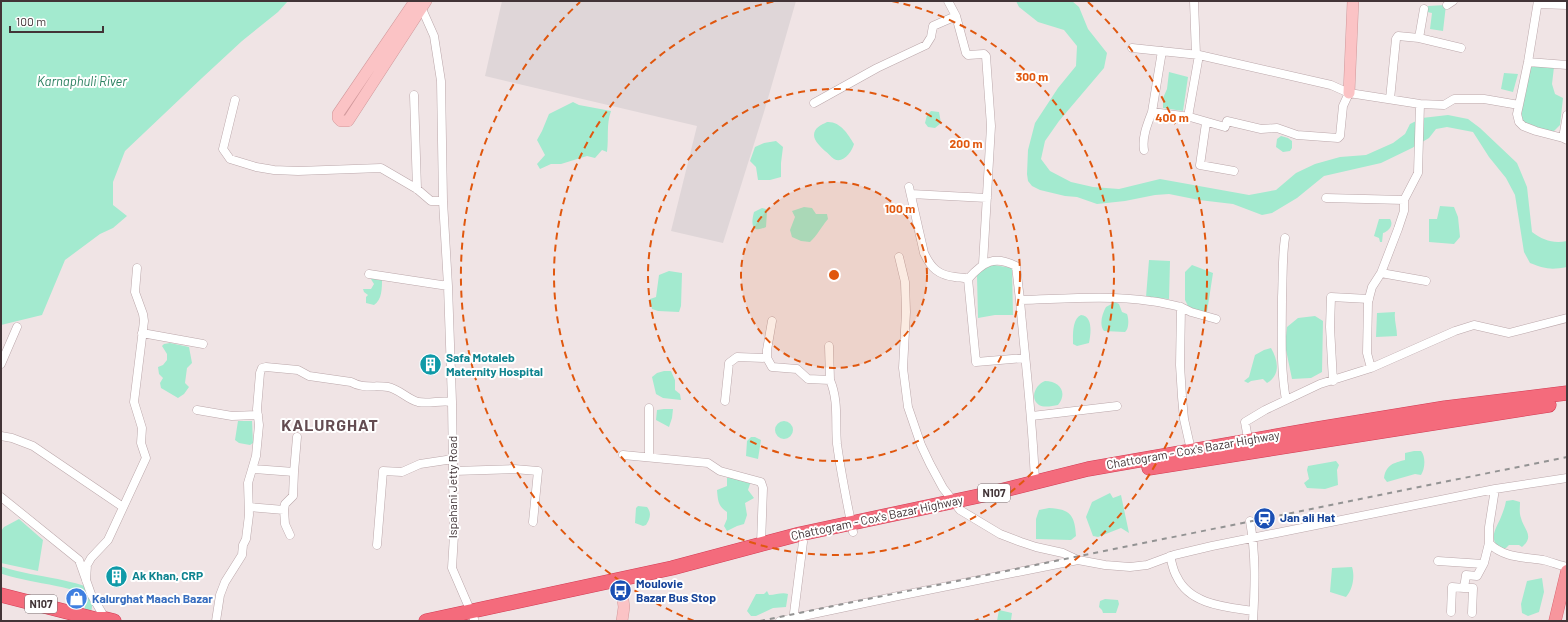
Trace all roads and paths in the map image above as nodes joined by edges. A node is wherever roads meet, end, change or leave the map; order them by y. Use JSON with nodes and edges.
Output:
{"nodes":[{"id":1,"x":948,"y":1,"type":"edge"},
{"id":2,"x":1194,"y":1,"type":"edge"},
{"id":3,"x":1353,"y":1,"type":"edge"},
{"id":4,"x":1538,"y":2,"type":"edge"},
{"id":5,"x":421,"y":4,"type":"edge"},
{"id":6,"x":1567,"y":5,"type":"edge"},
{"id":7,"x":1424,"y":9,"type":"dead end"},
{"id":8,"x":956,"y":16,"type":"junction"},
{"id":9,"x":1419,"y":38,"type":"junction"},
{"id":10,"x":1132,"y":48,"type":"dead end"},
{"id":11,"x":1461,"y":48,"type":"dead end"},
{"id":12,"x":1162,"y":51,"type":"junction"},
{"id":13,"x":1198,"y":55,"type":"junction"},
{"id":14,"x":1528,"y":62,"type":"junction"},
{"id":15,"x":1567,"y":65,"type":"edge"},
{"id":16,"x":1349,"y":93,"type":"junction"},
{"id":17,"x":414,"y":95,"type":"dead end"},
{"id":18,"x":235,"y":100,"type":"dead end"},
{"id":19,"x":1390,"y":100,"type":"junction"},
{"id":20,"x":814,"y":103,"type":"dead end"},
{"id":21,"x":1420,"y":104,"type":"junction"},
{"id":22,"x":1518,"y":105,"type":"junction"},
{"id":23,"x":1152,"y":112,"type":"junction"},
{"id":24,"x":1567,"y":115,"type":"edge"},
{"id":25,"x":1188,"y":117,"type":"junction"},
{"id":26,"x":1206,"y":123,"type":"junction"},
{"id":27,"x":1565,"y":139,"type":"edge"},
{"id":28,"x":1144,"y":150,"type":"dead end"},
{"id":29,"x":1234,"y":171,"type":"dead end"},
{"id":30,"x":417,"y":189,"type":"junction"},
{"id":31,"x":987,"y":198,"type":"junction"},
{"id":32,"x":1326,"y":198,"type":"dead end"},
{"id":33,"x":1404,"y":200,"type":"junction"},
{"id":34,"x":443,"y":201,"type":"junction"},
{"id":35,"x":1285,"y":238,"type":"dead end"},
{"id":36,"x":899,"y":257,"type":"dead end"},
{"id":37,"x":983,"y":264,"type":"junction"},
{"id":38,"x":137,"y":268,"type":"dead end"},
{"id":39,"x":1381,"y":273,"type":"junction"},
{"id":40,"x":369,"y":274,"type":"dead end"},
{"id":41,"x":968,"y":279,"type":"junction"},
{"id":42,"x":1426,"y":281,"type":"dead end"},
{"id":43,"x":448,"y":286,"type":"junction"},
{"id":44,"x":1369,"y":299,"type":"junction"},
{"id":45,"x":1020,"y":300,"type":"junction"},
{"id":46,"x":1181,"y":307,"type":"junction"},
{"id":47,"x":1216,"y":318,"type":"dead end"},
{"id":48,"x":1567,"y":318,"type":"edge"},
{"id":49,"x":772,"y":321,"type":"dead end"},
{"id":50,"x":17,"y":327,"type":"dead end"},
{"id":51,"x":142,"y":333,"type":"junction"},
{"id":52,"x":203,"y":344,"type":"dead end"},
{"id":53,"x":829,"y":346,"type":"dead end"},
{"id":54,"x":767,"y":358,"type":"junction"},
{"id":55,"x":1025,"y":358,"type":"junction"},
{"id":56,"x":1,"y":364,"type":"edge"},
{"id":57,"x":1371,"y":368,"type":"junction"},
{"id":58,"x":830,"y":380,"type":"junction"},
{"id":59,"x":1333,"y":381,"type":"junction"},
{"id":60,"x":1567,"y":393,"type":"edge"},
{"id":61,"x":1286,"y":400,"type":"junction"},
{"id":62,"x":725,"y":401,"type":"dead end"},
{"id":63,"x":452,"y":402,"type":"junction"},
{"id":64,"x":1567,"y":402,"type":"edge"},
{"id":65,"x":1117,"y":406,"type":"dead end"},
{"id":66,"x":649,"y":408,"type":"dead end"},
{"id":67,"x":197,"y":410,"type":"dead end"},
{"id":68,"x":258,"y":415,"type":"junction"},
{"id":69,"x":1032,"y":416,"type":"junction"},
{"id":70,"x":1,"y":436,"type":"edge"},
{"id":71,"x":297,"y":437,"type":"dead end"},
{"id":72,"x":1249,"y":445,"type":"junction"},
{"id":73,"x":1191,"y":450,"type":"junction"},
{"id":74,"x":623,"y":455,"type":"dead end"},
{"id":75,"x":649,"y":457,"type":"junction"},
{"id":76,"x":453,"y":459,"type":"junction"},
{"id":77,"x":253,"y":469,"type":"junction"},
{"id":78,"x":454,"y":471,"type":"junction"},
{"id":79,"x":294,"y":472,"type":"junction"},
{"id":80,"x":1567,"y":478,"type":"edge"},
{"id":81,"x":1035,"y":483,"type":"junction"},
{"id":82,"x":1495,"y":489,"type":"junction"},
{"id":83,"x":1,"y":496,"type":"edge"},
{"id":84,"x":957,"y":506,"type":"junction"},
{"id":85,"x":123,"y":507,"type":"junction"},
{"id":86,"x":249,"y":507,"type":"junction"},
{"id":87,"x":284,"y":510,"type":"junction"},
{"id":88,"x":1250,"y":521,"type":"dead end"},
{"id":89,"x":533,"y":522,"type":"dead end"},
{"id":90,"x":852,"y":527,"type":"junction"},
{"id":91,"x":290,"y":535,"type":"dead end"},
{"id":92,"x":1253,"y":538,"type":"junction"},
{"id":93,"x":803,"y":542,"type":"junction"},
{"id":94,"x":1489,"y":543,"type":"junction"},
{"id":95,"x":761,"y":544,"type":"junction"},
{"id":96,"x":377,"y":545,"type":"dead end"},
{"id":97,"x":1170,"y":556,"type":"junction"},
{"id":98,"x":1078,"y":560,"type":"junction"},
{"id":99,"x":1438,"y":562,"type":"dead end"},
{"id":100,"x":1483,"y":564,"type":"junction"},
{"id":101,"x":1567,"y":567,"type":"edge"},
{"id":102,"x":1567,"y":571,"type":"edge"},
{"id":103,"x":86,"y":580,"type":"junction"},
{"id":104,"x":621,"y":582,"type":"junction"},
{"id":105,"x":1464,"y":588,"type":"junction"},
{"id":106,"x":1,"y":594,"type":"edge"},
{"id":107,"x":1563,"y":609,"type":"edge"},
{"id":108,"x":1253,"y":611,"type":"junction"},
{"id":109,"x":1451,"y":612,"type":"dead end"},
{"id":110,"x":1472,"y":613,"type":"dead end"},
{"id":111,"x":470,"y":617,"type":"edge"},
{"id":112,"x":104,"y":620,"type":"edge"},
{"id":113,"x":793,"y":620,"type":"edge"},
{"id":114,"x":216,"y":621,"type":"edge"},
{"id":115,"x":426,"y":621,"type":"edge"},
{"id":116,"x":622,"y":621,"type":"edge"},
{"id":117,"x":780,"y":621,"type":"edge"},
{"id":118,"x":1253,"y":621,"type":"edge"},
{"id":119,"x":1555,"y":621,"type":"edge"}],
"edges":[{"from":1,"to":8,"type":"street"},
{"from":2,"to":13,"type":"street"},
{"from":3,"to":16,"type":"main road"},
{"from":4,"to":6,"type":"street"},
{"from":4,"to":14,"type":"street"},
{"from":5,"to":5,"type":"main road"},
{"from":5,"to":34,"type":"street","name":"Ispahani Jetty Road"},
{"from":7,"to":9,"type":"street"},
{"from":8,"to":20,"type":"street"},
{"from":8,"to":31,"type":"street"},
{"from":9,"to":11,"type":"street"},
{"from":9,"to":19,"type":"street"},
{"from":10,"to":12,"type":"street"},
{"from":12,"to":13,"type":"street"},
{"from":12,"to":23,"type":"street"},
{"from":13,"to":16,"type":"street"},
{"from":13,"to":25,"type":"street"},
{"from":14,"to":15,"type":"street"},
{"from":14,"to":22,"type":"street"},
{"from":16,"to":19,"type":"street"},
{"from":16,"to":26,"type":"street"},
{"from":17,"to":30,"type":"street"},
{"from":18,"to":30,"type":"street"},
{"from":19,"to":21,"type":"street"},
{"from":21,"to":22,"type":"street"},
{"from":21,"to":33,"type":"street"},
{"from":22,"to":27,"type":"street"},
{"from":23,"to":25,"type":"street"},
{"from":23,"to":28,"type":"street"},
{"from":24,"to":27,"type":"street"},
{"from":25,"to":26,"type":"street"},
{"from":26,"to":29,"type":"street"},
{"from":30,"to":34,"type":"street"},
{"from":31,"to":37,"type":"street"},
{"from":31,"to":41,"type":"street"},
{"from":32,"to":33,"type":"street"},
{"from":33,"to":39,"type":"street"},
{"from":34,"to":43,"type":"street","name":"Ispahani Jetty Road"},
{"from":35,"to":61,"type":"street"},
{"from":36,"to":84,"type":"street"},
{"from":37,"to":41,"type":"street"},
{"from":37,"to":45,"type":"street"},
{"from":38,"to":51,"type":"street"},
{"from":39,"to":42,"type":"street"},
{"from":39,"to":44,"type":"street"},
{"from":40,"to":43,"type":"street"},
{"from":41,"to":55,"type":"street"},
{"from":43,"to":63,"type":"street","name":"Ispahani Jetty Road"},
{"from":44,"to":57,"type":"street"},
{"from":44,"to":59,"type":"street"},
{"from":45,"to":46,"type":"street"},
{"from":45,"to":55,"type":"street"},
{"from":46,"to":47,"type":"street"},
{"from":46,"to":73,"type":"street"},
{"from":48,"to":57,"type":"street"},
{"from":49,"to":54,"type":"street"},
{"from":50,"to":56,"type":"street"},
{"from":51,"to":52,"type":"street"},
{"from":51,"to":85,"type":"street"},
{"from":53,"to":58,"type":"street"},
{"from":54,"to":58,"type":"street"},
{"from":54,"to":62,"type":"street"},
{"from":55,"to":69,"type":"street"},
{"from":57,"to":59,"type":"street"},
{"from":58,"to":90,"type":"street"},
{"from":59,"to":61,"type":"street"},
{"from":60,"to":72,"type":"highway","name":"Chattogram - Cox's Bazar Highway","number":"N107"},
{"from":61,"to":72,"type":"street"},
{"from":63,"to":68,"type":"street"},
{"from":63,"to":76,"type":"street","name":"Ispahani Jetty Road"},
{"from":64,"to":72,"type":"highway","name":"Chattogram - Cox's Bazar Highway","number":"N107"},
{"from":65,"to":69,"type":"street"},
{"from":66,"to":75,"type":"street"},
{"from":67,"to":68,"type":"street"},
{"from":68,"to":77,"type":"street"},
{"from":69,"to":81,"type":"street"},
{"from":70,"to":85,"type":"street"},
{"from":71,"to":79,"type":"street"},
{"from":72,"to":73,"type":"highway","name":"Chattogram - Cox's Bazar Highway","number":"N107"},
{"from":72,"to":84,"type":"highway","name":"Chattogram - Cox's Bazar Highway","number":"N107"},
{"from":73,"to":81,"type":"highway","name":"Chattogram - Cox's Bazar Highway","number":"N107"},
{"from":74,"to":75,"type":"street"},
{"from":75,"to":95,"type":"street"},
{"from":76,"to":78,"type":"street","name":"Ispahani Jetty Road"},
{"from":76,"to":96,"type":"street"},
{"from":77,"to":79,"type":"street"},
{"from":77,"to":86,"type":"street"},
{"from":78,"to":89,"type":"street"},
{"from":78,"to":111,"type":"street","name":"Ispahani Jetty Road"},
{"from":79,"to":87,"type":"street"},
{"from":80,"to":82,"type":"street"},
{"from":81,"to":84,"type":"highway","name":"Chattogram - Cox's Bazar Highway","number":"N107"},
{"from":82,"to":92,"type":"street"},
{"from":82,"to":94,"type":"street"},
{"from":83,"to":103,"type":"street"},
{"from":84,"to":90,"type":"highway","name":"Chattogram - Cox's Bazar Highway","number":"N107"},
{"from":84,"to":98,"type":"street"},
{"from":85,"to":103,"type":"street"},
{"from":86,"to":87,"type":"street"},
{"from":86,"to":114,"type":"street"},
{"from":87,"to":91,"type":"street"},
{"from":88,"to":92,"type":"street"},
{"from":90,"to":93,"type":"highway","name":"Chattogram - Cox's Bazar Highway","number":"N107"},
{"from":90,"to":95,"type":"highway","name":"Chattogram - Cox's Bazar Highway","number":"N107"},
{"from":92,"to":97,"type":"street"},
{"from":92,"to":108,"type":"street"},
{"from":93,"to":104,"type":"highway","name":"Chattogram - Cox's Bazar Highway","number":"N107"},
{"from":93,"to":113,"type":"street"},
{"from":94,"to":100,"type":"street"},
{"from":94,"to":101,"type":"street"},
{"from":95,"to":104,"type":"highway","name":"Chattogram - Cox's Bazar Highway","number":"N107"},
{"from":97,"to":98,"type":"street"},
{"from":97,"to":108,"type":"street"},
{"from":98,"to":113,"type":"street"},
{"from":99,"to":100,"type":"street"},
{"from":100,"to":105,"type":"street"},
{"from":102,"to":107,"type":"main road"},
{"from":103,"to":112,"type":"street"},
{"from":104,"to":111,"type":"highway","name":"Chattogram - Cox's Bazar Highway","number":"N107"},
{"from":104,"to":116,"type":"main road"},
{"from":105,"to":109,"type":"street"},
{"from":105,"to":110,"type":"street"},
{"from":106,"to":112,"type":"highway","number":"N107"},
{"from":107,"to":119,"type":"main road"},
{"from":108,"to":118,"type":"street"},
{"from":111,"to":115,"type":"highway","name":"Chattogram - Cox's Bazar Highway","number":"N107"},
{"from":113,"to":117,"type":"street"}]}
